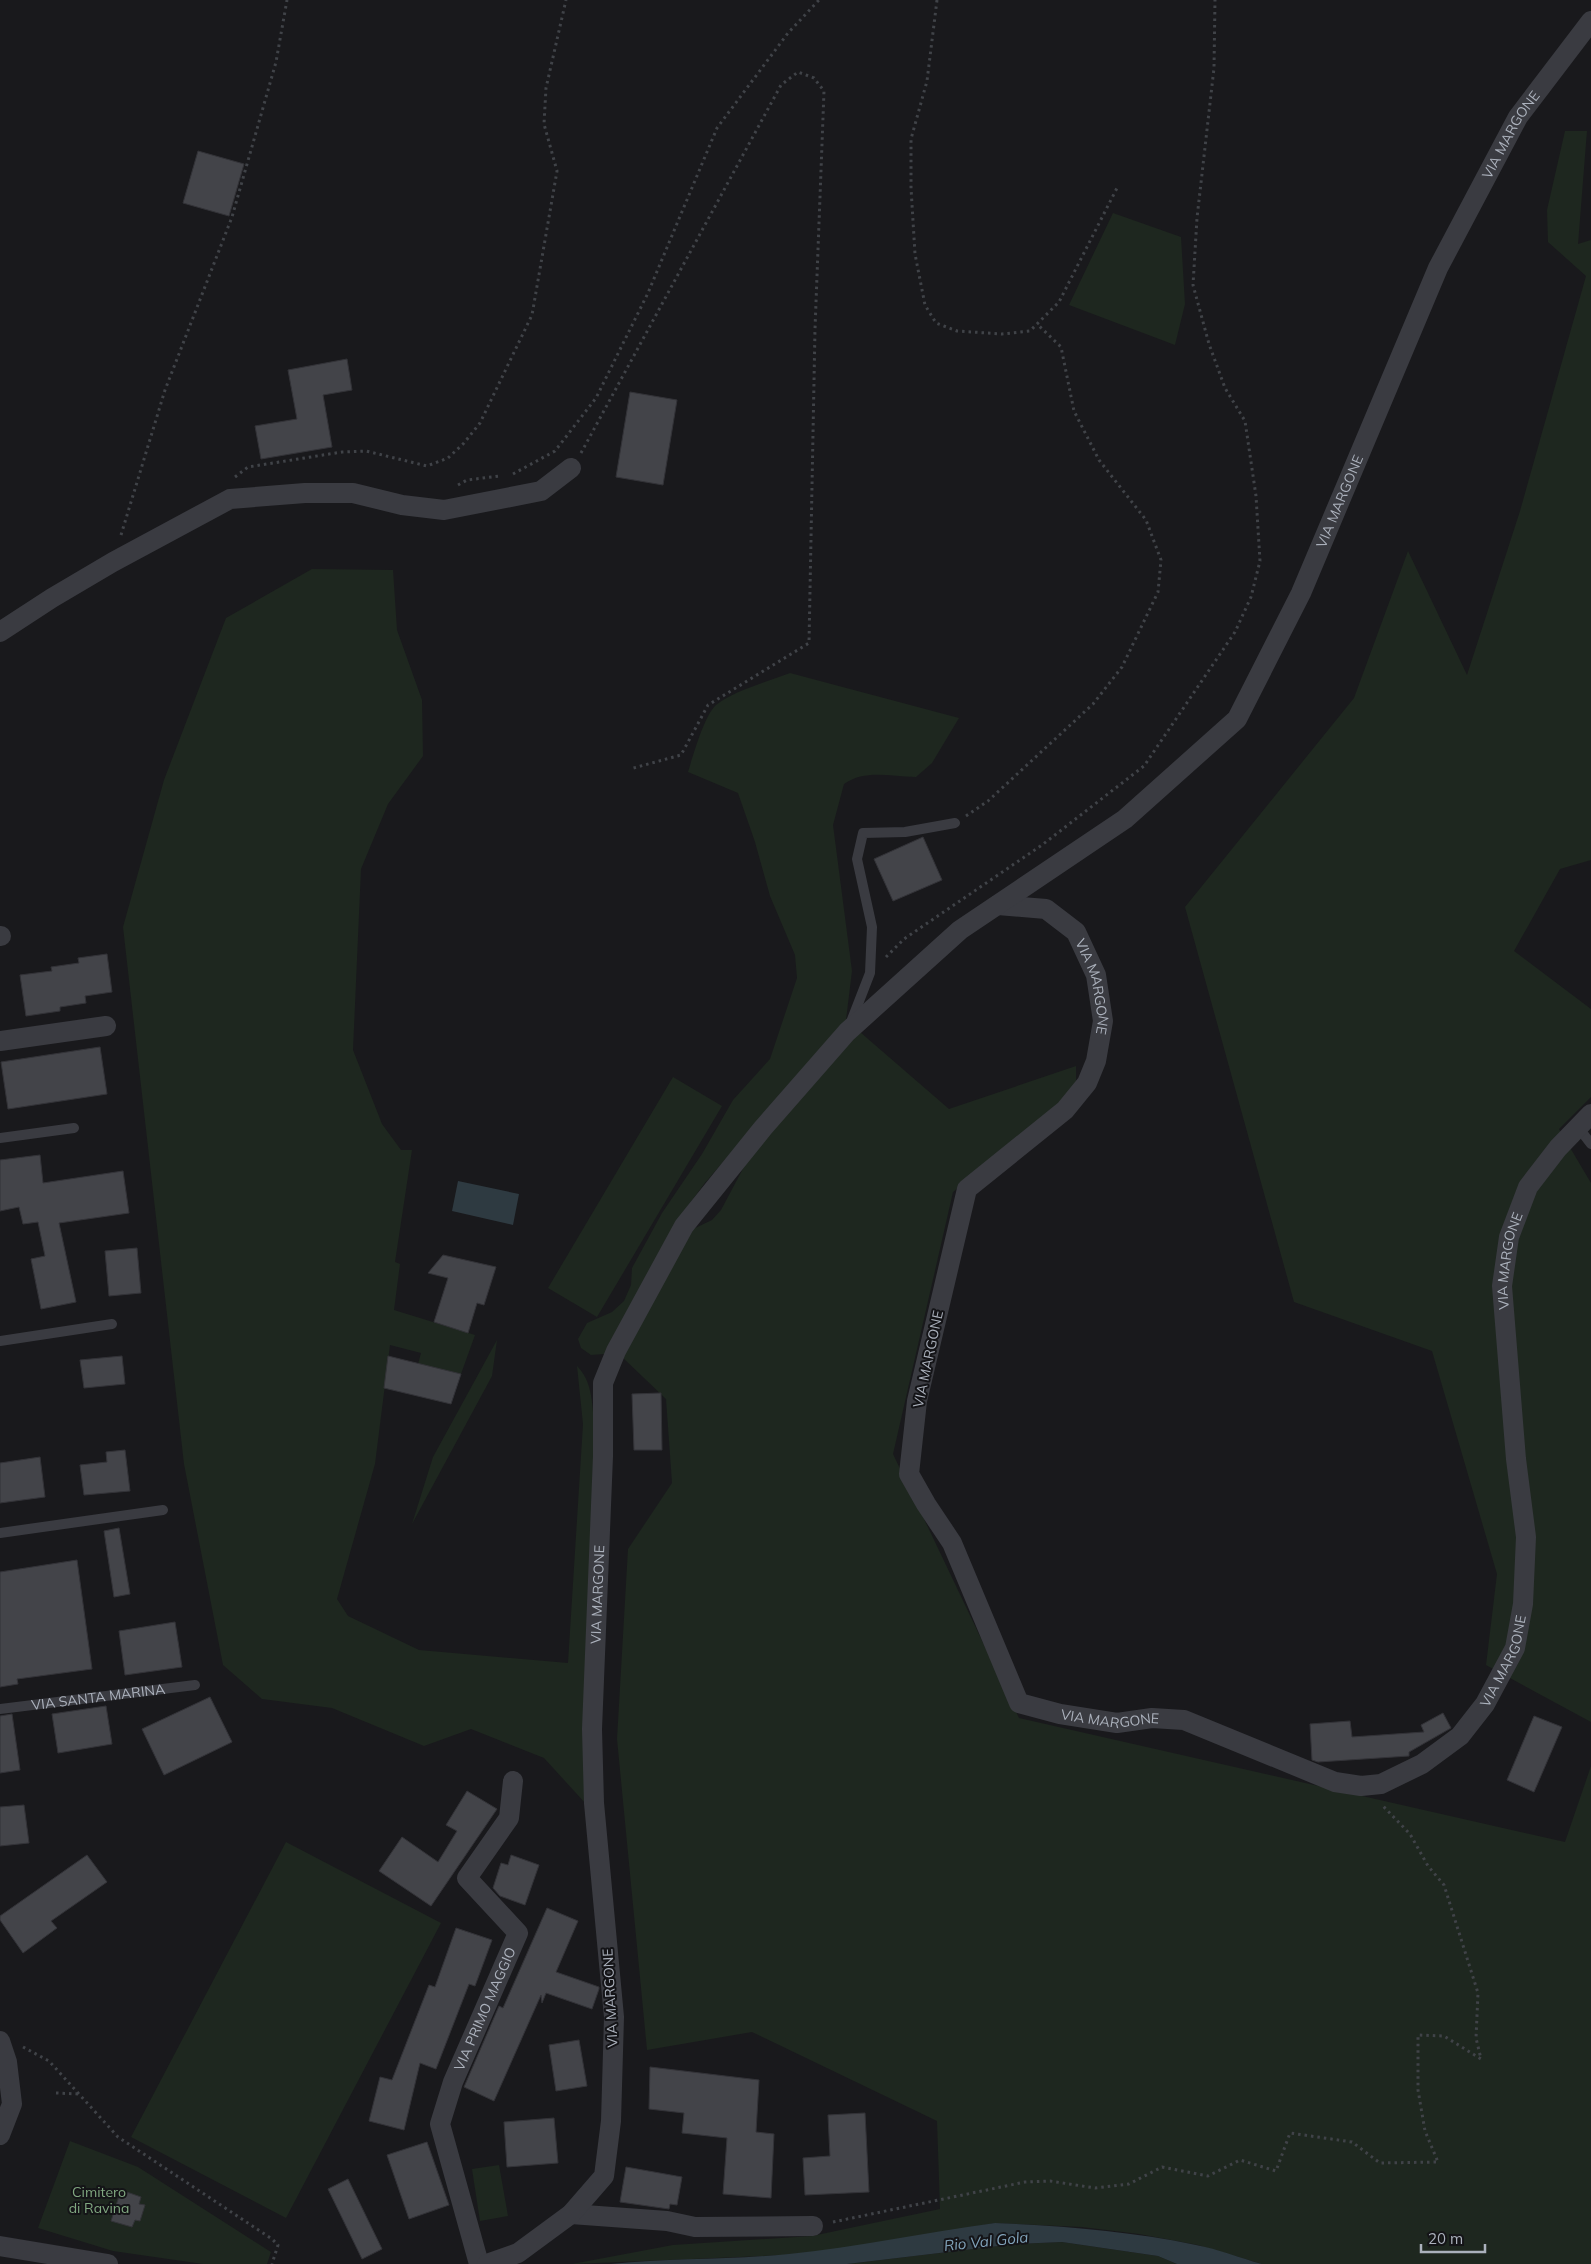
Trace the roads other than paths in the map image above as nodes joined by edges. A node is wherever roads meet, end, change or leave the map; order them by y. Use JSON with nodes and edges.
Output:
{"nodes":[{"id":1,"x":1591,"y":20,"type":"edge"},
{"id":2,"x":571,"y":468,"type":"road end"},
{"id":3,"x":0,"y":632,"type":"edge"},
{"id":4,"x":955,"y":823,"type":"road end"},
{"id":5,"x":998,"y":905,"type":"junction"},
{"id":6,"x":106,"y":1026,"type":"dead end"},
{"id":7,"x":847,"y":1032,"type":"junction"},
{"id":8,"x":0,"y":1041,"type":"edge"},
{"id":9,"x":1585,"y":1121,"type":"edge"},
{"id":10,"x":74,"y":1128,"type":"dead end"},
{"id":11,"x":0,"y":1138,"type":"edge"},
{"id":12,"x":1591,"y":1144,"type":"edge"},
{"id":13,"x":112,"y":1324,"type":"dead end"},
{"id":14,"x":0,"y":1341,"type":"edge"},
{"id":15,"x":163,"y":1510,"type":"dead end"},
{"id":16,"x":0,"y":1533,"type":"edge"},
{"id":17,"x":195,"y":1685,"type":"dead end"},
{"id":18,"x":0,"y":1709,"type":"edge"},
{"id":19,"x":513,"y":1781,"type":"dead end"},
{"id":20,"x":9,"y":2043,"type":"edge"},
{"id":21,"x":0,"y":2135,"type":"edge"},
{"id":22,"x":571,"y":2214,"type":"junction"},
{"id":23,"x":813,"y":2226,"type":"road end"},
{"id":24,"x":0,"y":2246,"type":"edge"},
{"id":25,"x":108,"y":2264,"type":"edge"},
{"id":26,"x":479,"y":2264,"type":"edge"},
{"id":27,"x":487,"y":2264,"type":"edge"}],
"edges":[{"from":1,"to":5,"type":"street","name":"VIA MARGONE"},
{"from":2,"to":3,"type":"street"},
{"from":4,"to":7,"type":"lane"},
{"from":5,"to":7,"type":"street","name":"VIA MARGONE"},
{"from":5,"to":9,"type":"street","name":"VIA MARGONE"},
{"from":6,"to":8,"type":"street"},
{"from":7,"to":22,"type":"street","name":"VIA MARGONE"},
{"from":9,"to":12,"type":"lane"},
{"from":10,"to":11,"type":"lane"},
{"from":13,"to":14,"type":"lane"},
{"from":15,"to":16,"type":"lane"},
{"from":17,"to":18,"type":"lane","name":"VIA SANTA MARINA"},
{"from":19,"to":26,"type":"street","name":"VIA PRIMO MAGGIO"},
{"from":20,"to":21,"type":"street"},
{"from":22,"to":23,"type":"street"},
{"from":22,"to":27,"type":"street","name":"VIA MARGONE"},
{"from":24,"to":25,"type":"street"}]}
